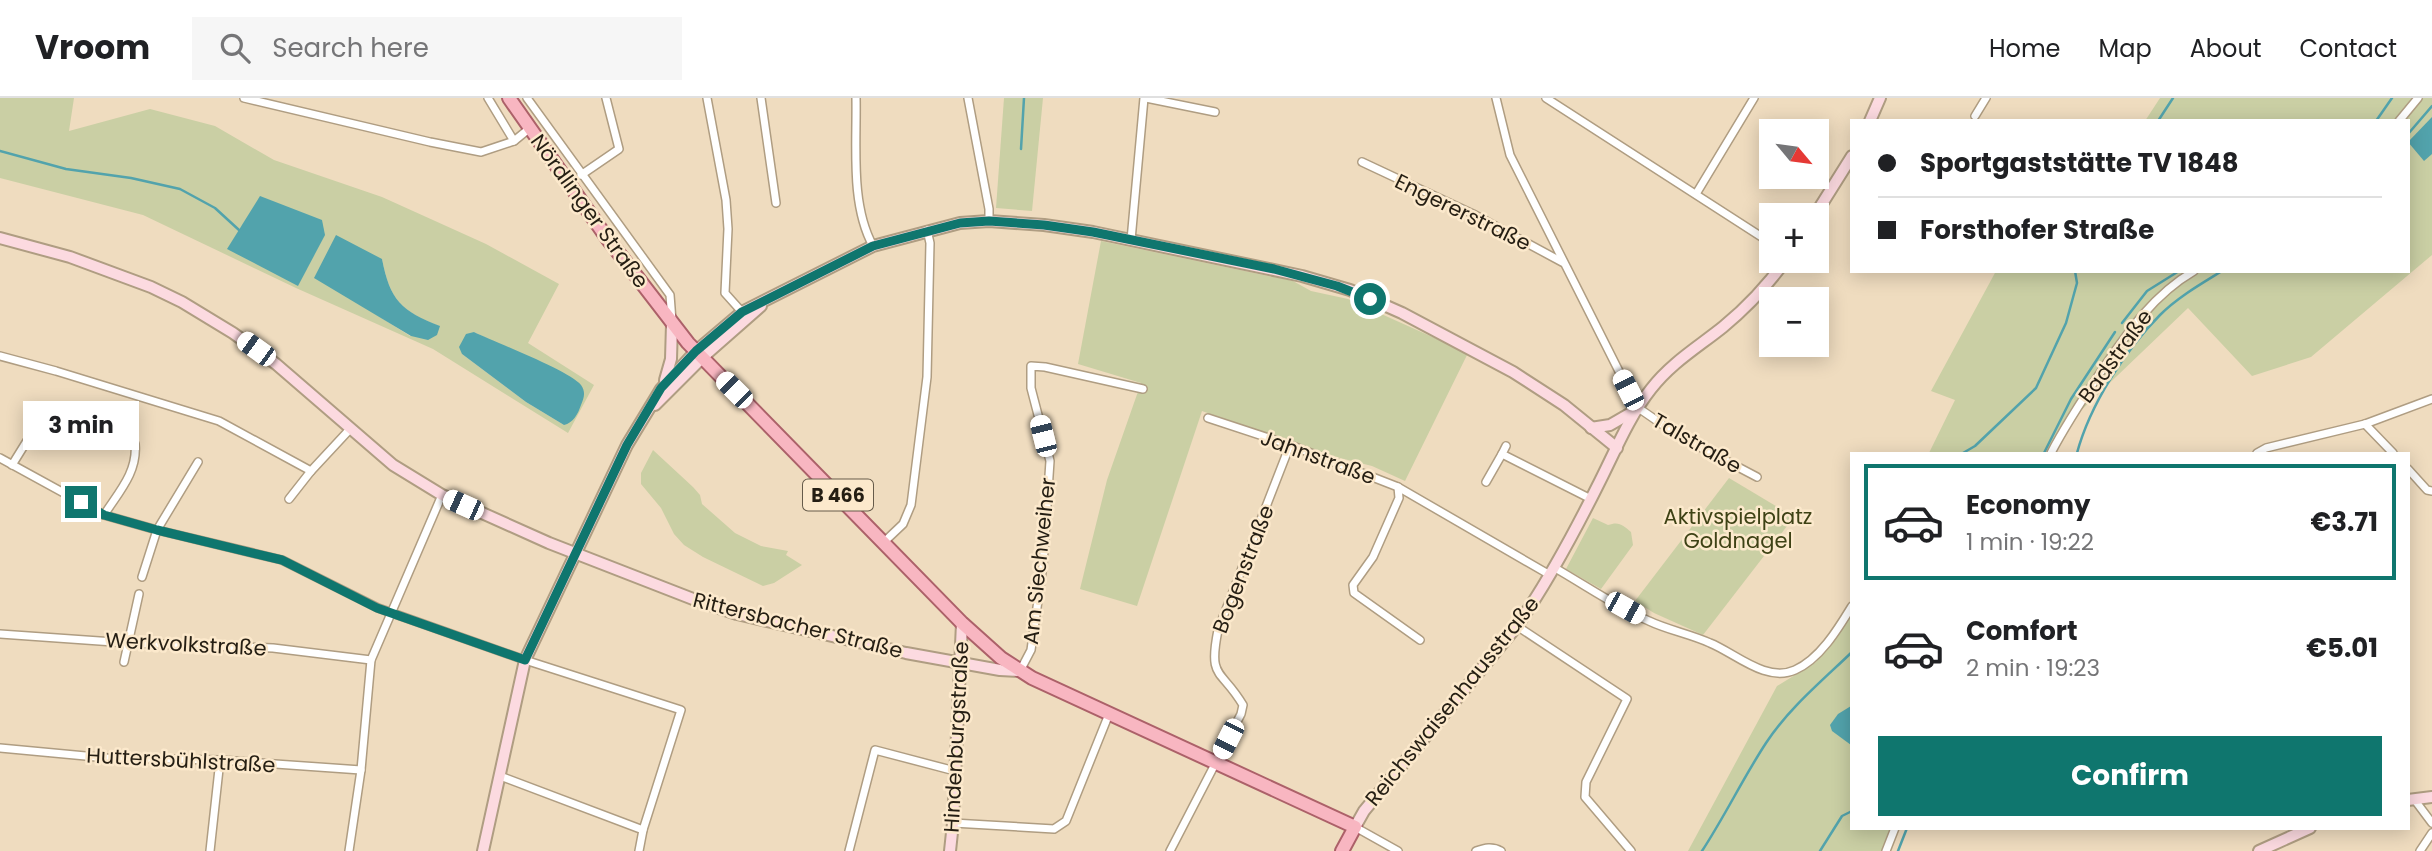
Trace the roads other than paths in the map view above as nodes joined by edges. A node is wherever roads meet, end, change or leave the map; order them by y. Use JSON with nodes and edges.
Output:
{"nodes":[{"id":1,"x":244,"y":98,"type":"edge"},
{"id":2,"x":488,"y":98,"type":"edge"},
{"id":3,"x":509,"y":98,"type":"edge"},
{"id":4,"x":527,"y":98,"type":"edge"},
{"id":5,"x":606,"y":98,"type":"edge"},
{"id":6,"x":707,"y":98,"type":"edge"},
{"id":7,"x":761,"y":98,"type":"edge"},
{"id":8,"x":856,"y":98,"type":"edge"},
{"id":9,"x":968,"y":98,"type":"edge"},
{"id":10,"x":1145,"y":98,"type":"edge"},
{"id":11,"x":1496,"y":98,"type":"edge"},
{"id":12,"x":1546,"y":98,"type":"edge"},
{"id":13,"x":1753,"y":98,"type":"edge"},
{"id":14,"x":1880,"y":98,"type":"edge"},
{"id":15,"x":1986,"y":98,"type":"edge"},
{"id":16,"x":2418,"y":98,"type":"edge"},
{"id":17,"x":1215,"y":112,"type":"dead end"},
{"id":18,"x":1975,"y":117,"type":"dead end"},
{"id":19,"x":1871,"y":119,"type":"edge"},
{"id":20,"x":2401,"y":119,"type":"edge"},
{"id":21,"x":530,"y":128,"type":"junction"},
{"id":22,"x":514,"y":141,"type":"junction"},
{"id":23,"x":1850,"y":159,"type":"edge"},
{"id":24,"x":1362,"y":162,"type":"dead end"},
{"id":25,"x":581,"y":175,"type":"junction"},
{"id":26,"x":1696,"y":194,"type":"junction"},
{"id":27,"x":776,"y":203,"type":"dead end"},
{"id":28,"x":1823,"y":203,"type":"edge"},
{"id":29,"x":989,"y":221,"type":"junction"},
{"id":30,"x":927,"y":230,"type":"junction"},
{"id":31,"x":1759,"y":235,"type":"edge"},
{"id":32,"x":0,"y":238,"type":"edge"},
{"id":33,"x":1131,"y":240,"type":"junction"},
{"id":34,"x":873,"y":246,"type":"junction"},
{"id":35,"x":1563,"y":262,"type":"junction"},
{"id":36,"x":1775,"y":273,"type":"edge"},
{"id":37,"x":2191,"y":273,"type":"edge"},
{"id":38,"x":765,"y":301,"type":"junction"},
{"id":39,"x":742,"y":312,"type":"junction"},
{"id":40,"x":672,"y":324,"type":"junction"},
{"id":41,"x":699,"y":354,"type":"junction"},
{"id":42,"x":0,"y":356,"type":"edge"},
{"id":43,"x":661,"y":388,"type":"junction"},
{"id":44,"x":1143,"y":389,"type":"dead end"},
{"id":45,"x":2432,"y":399,"type":"edge"},
{"id":46,"x":1636,"y":409,"type":"junction"},
{"id":47,"x":647,"y":412,"type":"junction"},
{"id":48,"x":1208,"y":418,"type":"dead end"},
{"id":49,"x":2365,"y":424,"type":"junction"},
{"id":50,"x":1591,"y":428,"type":"junction"},
{"id":51,"x":351,"y":429,"type":"junction"},
{"id":52,"x":1290,"y":445,"type":"junction"},
{"id":53,"x":1617,"y":448,"type":"junction"},
{"id":54,"x":2052,"y":452,"type":"edge"},
{"id":55,"x":2258,"y":452,"type":"edge"},
{"id":56,"x":2392,"y":452,"type":"edge"},
{"id":57,"x":0,"y":458,"type":"edge"},
{"id":58,"x":198,"y":462,"type":"dead end"},
{"id":59,"x":12,"y":465,"type":"junction"},
{"id":60,"x":311,"y":471,"type":"junction"},
{"id":61,"x":2410,"y":471,"type":"edge"},
{"id":62,"x":1757,"y":477,"type":"dead end"},
{"id":63,"x":1486,"y":482,"type":"dead end"},
{"id":64,"x":1398,"y":487,"type":"junction"},
{"id":65,"x":2430,"y":492,"type":"edge"},
{"id":66,"x":442,"y":495,"type":"junction"},
{"id":67,"x":289,"y":499,"type":"dead end"},
{"id":68,"x":1591,"y":499,"type":"junction"},
{"id":69,"x":104,"y":515,"type":"junction"},
{"id":70,"x":157,"y":530,"type":"junction"},
{"id":71,"x":884,"y":542,"type":"junction"},
{"id":72,"x":577,"y":555,"type":"junction"},
{"id":73,"x":1552,"y":572,"type":"junction"},
{"id":74,"x":142,"y":577,"type":"dead end"},
{"id":75,"x":139,"y":594,"type":"dead end"},
{"id":76,"x":1850,"y":609,"type":"edge"},
{"id":77,"x":393,"y":612,"type":"junction"},
{"id":78,"x":962,"y":623,"type":"junction"},
{"id":79,"x":1517,"y":626,"type":"junction"},
{"id":80,"x":0,"y":634,"type":"edge"},
{"id":81,"x":1420,"y":639,"type":"dead end"},
{"id":82,"x":128,"y":643,"type":"junction"},
{"id":83,"x":372,"y":660,"type":"junction"},
{"id":84,"x":525,"y":660,"type":"junction"},
{"id":85,"x":124,"y":662,"type":"dead end"},
{"id":86,"x":960,"y":662,"type":"junction"},
{"id":87,"x":1020,"y":671,"type":"junction"},
{"id":88,"x":1110,"y":714,"type":"junction"},
{"id":89,"x":0,"y":748,"type":"edge"},
{"id":90,"x":220,"y":760,"type":"junction"},
{"id":91,"x":1216,"y":764,"type":"junction"},
{"id":92,"x":361,"y":771,"type":"junction"},
{"id":93,"x":955,"y":771,"type":"junction"},
{"id":94,"x":500,"y":776,"type":"junction"},
{"id":95,"x":2432,"y":797,"type":"edge"},
{"id":96,"x":2411,"y":800,"type":"edge"},
{"id":97,"x":2432,"y":822,"type":"edge"},
{"id":98,"x":953,"y":823,"type":"junction"},
{"id":99,"x":1355,"y":827,"type":"junction"},
{"id":100,"x":643,"y":830,"type":"junction"},
{"id":101,"x":1894,"y":830,"type":"edge"},
{"id":102,"x":2306,"y":830,"type":"edge"},
{"id":103,"x":2432,"y":833,"type":"edge"},
{"id":104,"x":210,"y":851,"type":"edge"},
{"id":105,"x":349,"y":851,"type":"edge"},
{"id":106,"x":483,"y":851,"type":"edge"},
{"id":107,"x":639,"y":851,"type":"edge"},
{"id":108,"x":849,"y":851,"type":"edge"},
{"id":109,"x":950,"y":851,"type":"edge"},
{"id":110,"x":1170,"y":851,"type":"edge"},
{"id":111,"x":1342,"y":851,"type":"edge"},
{"id":112,"x":1398,"y":851,"type":"edge"},
{"id":113,"x":1476,"y":851,"type":"edge"},
{"id":114,"x":1500,"y":851,"type":"edge"},
{"id":115,"x":1631,"y":851,"type":"edge"},
{"id":116,"x":1886,"y":851,"type":"edge"},
{"id":117,"x":2259,"y":851,"type":"edge"},
{"id":118,"x":2420,"y":851,"type":"edge"}],
"edges":[{"from":1,"to":22,"type":"street"},
{"from":2,"to":22,"type":"street"},
{"from":3,"to":21,"type":"main road","name":"Nördlinger Straße","number":"B 466"},
{"from":4,"to":25,"type":"street","name":"Nördlinger Straße"},
{"from":5,"to":25,"type":"street"},
{"from":6,"to":39,"type":"street"},
{"from":7,"to":27,"type":"street"},
{"from":8,"to":34,"type":"street"},
{"from":9,"to":29,"type":"street"},
{"from":10,"to":17,"type":"street"},
{"from":10,"to":33,"type":"street"},
{"from":11,"to":35,"type":"street"},
{"from":12,"to":26,"type":"street"},
{"from":13,"to":26,"type":"street"},
{"from":14,"to":19,"type":"street"},
{"from":15,"to":18,"type":"street"},
{"from":16,"to":20,"type":"street"},
{"from":21,"to":22,"type":"street"},
{"from":21,"to":40,"type":"main road","name":"Nördlinger Straße","number":"B 466"},
{"from":23,"to":28,"type":"street"},
{"from":24,"to":35,"type":"street","name":"Engererstraße"},
{"from":25,"to":40,"type":"street","name":"Nördlinger Straße"},
{"from":26,"to":31,"type":"street"},
{"from":29,"to":30,"type":"street"},
{"from":29,"to":33,"type":"street"},
{"from":30,"to":34,"type":"street"},
{"from":30,"to":71,"type":"street"},
{"from":32,"to":51,"type":"street","name":"Rittersbacher Straße"},
{"from":33,"to":50,"type":"street"},
{"from":34,"to":38,"type":"street"},
{"from":35,"to":46,"type":"street"},
{"from":36,"to":46,"type":"street"},
{"from":37,"to":54,"type":"street","name":"Badstraße"},
{"from":38,"to":39,"type":"street"},
{"from":38,"to":41,"type":"street"},
{"from":39,"to":41,"type":"street"},
{"from":40,"to":41,"type":"main road","name":"Nördlinger Straße","number":"B 466"},
{"from":40,"to":43,"type":"street"},
{"from":41,"to":43,"type":"street"},
{"from":41,"to":47,"type":"street"},
{"from":41,"to":71,"type":"main road","name":"Nördlinger Straße","number":"B 466"},
{"from":42,"to":60,"type":"street"},
{"from":43,"to":47,"type":"street"},
{"from":44,"to":87,"type":"street","name":"Am Siechweiher"},
{"from":45,"to":49,"type":"street"},
{"from":46,"to":50,"type":"street"},
{"from":46,"to":53,"type":"street","name":"Reichswaisenhausstraße"},
{"from":46,"to":62,"type":"street","name":"Talstraße"},
{"from":47,"to":72,"type":"street"},
{"from":48,"to":52,"type":"street","name":"Jahnstraße"},
{"from":49,"to":55,"type":"street"},
{"from":49,"to":56,"type":"street"},
{"from":50,"to":53,"type":"street"},
{"from":51,"to":60,"type":"street"},
{"from":51,"to":66,"type":"street","name":"Rittersbacher Straße"},
{"from":52,"to":64,"type":"street","name":"Jahnstraße"},
{"from":52,"to":91,"type":"street","name":"Bogenstraße"},
{"from":53,"to":68,"type":"street","name":"Reichswaisenhausstraße"},
{"from":57,"to":59,"type":"street"},
{"from":58,"to":70,"type":"street"},
{"from":59,"to":69,"type":"street"},
{"from":59,"to":69,"type":"street"},
{"from":60,"to":67,"type":"street"},
{"from":61,"to":65,"type":"street"},
{"from":63,"to":68,"type":"street"},
{"from":64,"to":73,"type":"street","name":"Reichswaisenhausstraße"},
{"from":64,"to":81,"type":"street","name":"Jahnstraße"},
{"from":66,"to":72,"type":"street","name":"Rittersbacher Straße"},
{"from":66,"to":77,"type":"street"},
{"from":68,"to":73,"type":"street","name":"Reichswaisenhausstraße"},
{"from":69,"to":70,"type":"street"},
{"from":70,"to":74,"type":"street"},
{"from":70,"to":77,"type":"street"},
{"from":71,"to":78,"type":"main road","name":"Nördlinger Straße","number":"B 466"},
{"from":72,"to":84,"type":"street"},
{"from":72,"to":86,"type":"street","name":"Rittersbacher Straße"},
{"from":73,"to":76,"type":"street"},
{"from":73,"to":79,"type":"street","name":"Reichswaisenhausstraße"},
{"from":75,"to":82,"type":"street"},
{"from":77,"to":83,"type":"street"},
{"from":77,"to":84,"type":"street"},
{"from":78,"to":86,"type":"street","name":"Hindenburgstraße"},
{"from":78,"to":87,"type":"main road","name":"Nördlinger Straße","number":"B 466"},
{"from":79,"to":99,"type":"street","name":"Reichswaisenhausstraße"},
{"from":79,"to":115,"type":"street"},
{"from":80,"to":82,"type":"street","name":"Werkvolkstraße"},
{"from":82,"to":83,"type":"street","name":"Werkvolkstraße"},
{"from":82,"to":85,"type":"street"},
{"from":83,"to":92,"type":"street"},
{"from":84,"to":94,"type":"street"},
{"from":84,"to":100,"type":"street"},
{"from":86,"to":87,"type":"street","name":"Rittersbacher Straße"},
{"from":86,"to":93,"type":"street","name":"Hindenburgstraße"},
{"from":87,"to":88,"type":"main road","number":"B 466"},
{"from":88,"to":91,"type":"main road","number":"B 466"},
{"from":88,"to":98,"type":"street"},
{"from":89,"to":90,"type":"street","name":"Huttersbühlstraße"},
{"from":90,"to":92,"type":"street","name":"Huttersbühlstraße"},
{"from":90,"to":104,"type":"street"},
{"from":91,"to":99,"type":"main road","number":"B 466"},
{"from":91,"to":110,"type":"street"},
{"from":92,"to":105,"type":"street"},
{"from":93,"to":98,"type":"street","name":"Hindenburgstraße"},
{"from":93,"to":108,"type":"street"},
{"from":94,"to":100,"type":"street"},
{"from":94,"to":106,"type":"street"},
{"from":95,"to":96,"type":"street"},
{"from":96,"to":97,"type":"street"},
{"from":98,"to":109,"type":"street","name":"Hindenburgstraße"},
{"from":99,"to":111,"type":"main road"},
{"from":99,"to":112,"type":"street"},
{"from":100,"to":107,"type":"street"},
{"from":101,"to":116,"type":"street"},
{"from":102,"to":117,"type":"street"},
{"from":103,"to":118,"type":"street"},
{"from":113,"to":114,"type":"street"}]}
